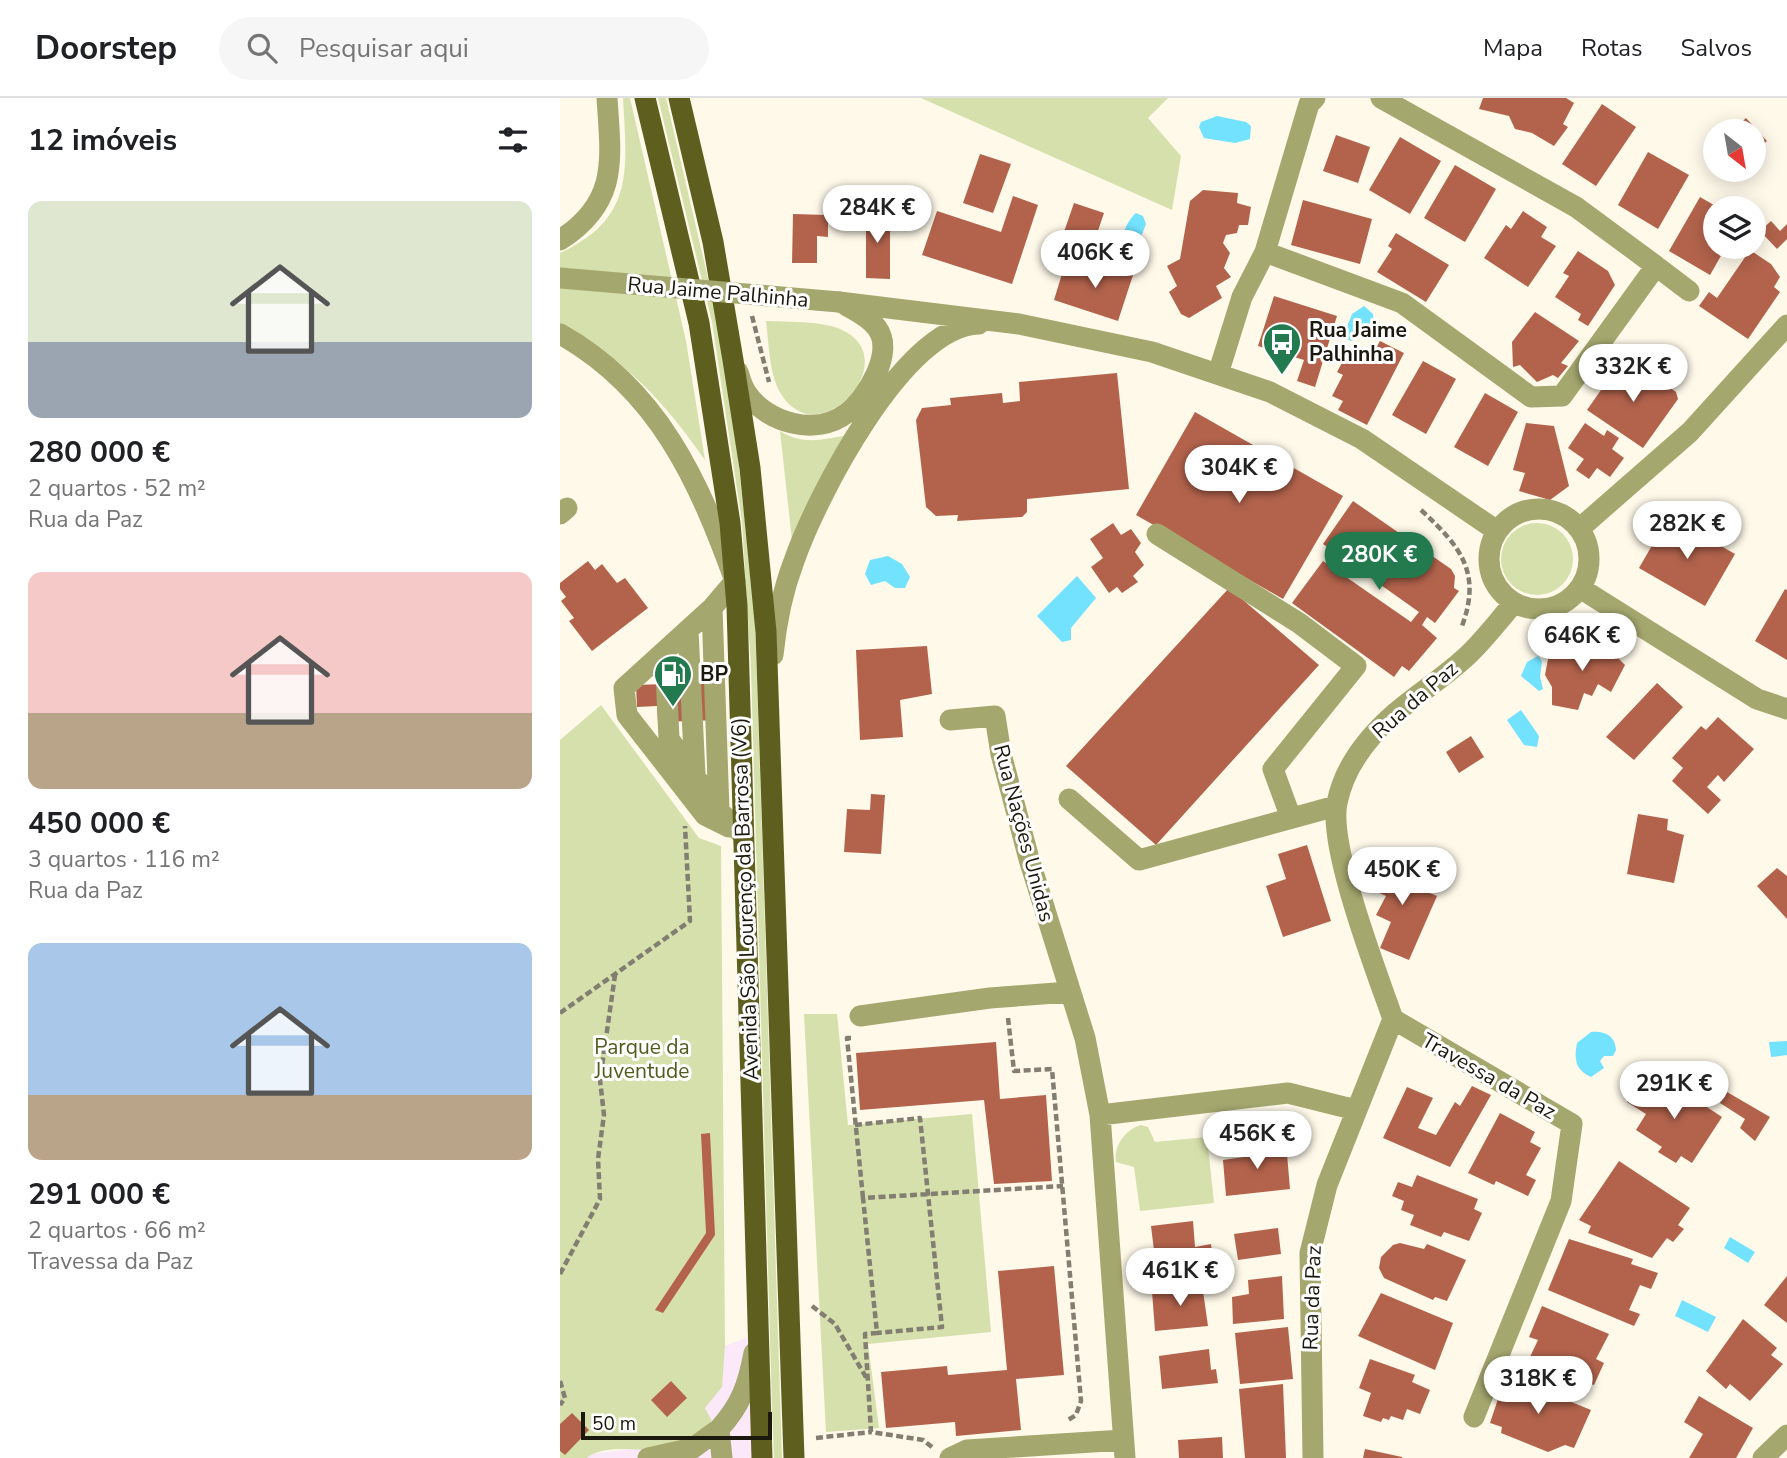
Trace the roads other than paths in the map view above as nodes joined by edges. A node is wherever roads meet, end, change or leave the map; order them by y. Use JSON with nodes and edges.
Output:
{"nodes":[{"id":1,"x":607,"y":98,"type":"edge"},
{"id":2,"x":645,"y":98,"type":"edge"},
{"id":3,"x":679,"y":98,"type":"edge"},
{"id":4,"x":1315,"y":98,"type":"edge"},
{"id":5,"x":1381,"y":98,"type":"edge"},
{"id":6,"x":560,"y":240,"type":"edge"},
{"id":7,"x":1265,"y":252,"type":"junction"},
{"id":8,"x":1656,"y":266,"type":"junction"},
{"id":9,"x":560,"y":278,"type":"edge"},
{"id":10,"x":1689,"y":291,"type":"dead end"},
{"id":11,"x":839,"y":302,"type":"junction"},
{"id":12,"x":1019,"y":324,"type":"junction"},
{"id":13,"x":1787,"y":325,"type":"edge"},
{"id":14,"x":560,"y":334,"type":"edge"},
{"id":15,"x":733,"y":360,"type":"junction"},
{"id":16,"x":1218,"y":374,"type":"junction"},
{"id":17,"x":1579,"y":529,"type":"junction"},
{"id":18,"x":1497,"y":531,"type":"junction"},
{"id":19,"x":1157,"y":534,"type":"dead end"},
{"id":20,"x":735,"y":581,"type":"junction"},
{"id":21,"x":1580,"y":588,"type":"junction"},
{"id":22,"x":1514,"y":603,"type":"junction"},
{"id":23,"x":688,"y":630,"type":"junction"},
{"id":24,"x":769,"y":709,"type":"junction"},
{"id":25,"x":1787,"y":709,"type":"edge"},
{"id":26,"x":950,"y":720,"type":"dead end"},
{"id":27,"x":700,"y":784,"type":"junction"},
{"id":28,"x":1069,"y":799,"type":"dead end"},
{"id":29,"x":1336,"y":806,"type":"junction"},
{"id":30,"x":719,"y":811,"type":"junction"},
{"id":31,"x":1291,"y":818,"type":"junction"},
{"id":32,"x":743,"y":835,"type":"junction"},
{"id":33,"x":1069,"y":992,"type":"junction"},
{"id":34,"x":860,"y":1016,"type":"dead end"},
{"id":35,"x":1393,"y":1019,"type":"junction"},
{"id":36,"x":1356,"y":1110,"type":"junction"},
{"id":37,"x":1100,"y":1115,"type":"junction"},
{"id":38,"x":757,"y":1334,"type":"junction"},
{"id":39,"x":1474,"y":1417,"type":"dead end"},
{"id":40,"x":1787,"y":1435,"type":"edge"},
{"id":41,"x":1124,"y":1449,"type":"edge"},
{"id":42,"x":947,"y":1451,"type":"edge"},
{"id":43,"x":685,"y":1452,"type":"edge"},
{"id":44,"x":722,"y":1458,"type":"edge"},
{"id":45,"x":762,"y":1458,"type":"edge"},
{"id":46,"x":794,"y":1458,"type":"edge"},
{"id":47,"x":1313,"y":1458,"type":"edge"},
{"id":48,"x":1763,"y":1458,"type":"edge"}],
"edges":[{"from":1,"to":6,"type":"street"},
{"from":2,"to":20,"type":"main road","name":"Avenida São Lourenço da Barrosa (V6)"},
{"from":3,"to":15,"type":"main road","name":"Avenida São Lourenço da Barrosa (V6)"},
{"from":4,"to":7,"type":"street"},
{"from":5,"to":8,"type":"street"},
{"from":7,"to":8,"type":"street"},
{"from":7,"to":16,"type":"street"},
{"from":8,"to":10,"type":"street"},
{"from":9,"to":11,"type":"street","name":"Rua Jaime Palhinha","bridge":true},
{"from":11,"to":12,"type":"street","name":"Rua Jaime Palhinha"},
{"from":11,"to":15,"type":"street"},
{"from":12,"to":16,"type":"street","name":"Rua Jaime Palhinha"},
{"from":12,"to":24,"type":"street"},
{"from":13,"to":17,"type":"street"},
{"from":14,"to":20,"type":"street"},
{"from":15,"to":24,"type":"main road","name":"Avenida São Lourenço da Barrosa (V6)"},
{"from":16,"to":18,"type":"street","name":"Rua Jaime Palhinha"},
{"from":17,"to":18,"type":"street"},
{"from":17,"to":21,"type":"street"},
{"from":18,"to":22,"type":"street"},
{"from":19,"to":31,"type":"street"},
{"from":20,"to":23,"type":"street"},
{"from":20,"to":32,"type":"main road","name":"Avenida São Lourenço da Barrosa (V6)"},
{"from":21,"to":22,"type":"street"},
{"from":21,"to":25,"type":"street"},
{"from":22,"to":29,"type":"street","name":"Rua da Paz"},
{"from":23,"to":27,"type":"street"},
{"from":23,"to":27,"type":"street"},
{"from":23,"to":30,"type":"street"},
{"from":23,"to":32,"type":"street"},
{"from":24,"to":46,"type":"main road","name":"Avenida São Lourenço da Barrosa (V6)"},
{"from":26,"to":33,"type":"street","name":"Rua Nações Unidas"},
{"from":27,"to":30,"type":"street"},
{"from":28,"to":31,"type":"street"},
{"from":29,"to":31,"type":"street"},
{"from":29,"to":35,"type":"street","name":"Rua da Paz"},
{"from":30,"to":32,"type":"street"},
{"from":32,"to":38,"type":"main road","name":"Avenida São Lourenço da Barrosa (V6)"},
{"from":33,"to":34,"type":"street"},
{"from":33,"to":37,"type":"street","name":"Rua Nações Unidas"},
{"from":35,"to":36,"type":"street","name":"Rua da Paz"},
{"from":35,"to":39,"type":"street","name":"Travessa da Paz"},
{"from":36,"to":37,"type":"street"},
{"from":36,"to":47,"type":"street","name":"Rua da Paz"},
{"from":37,"to":41,"type":"street","name":"Rua Nações Unidas"},
{"from":38,"to":43,"type":"street"},
{"from":38,"to":45,"type":"main road","name":"Avenida São Lourenço da Barrosa (V6)"},
{"from":40,"to":48,"type":"street"},
{"from":41,"to":42,"type":"street"},
{"from":43,"to":44,"type":"street"}]}
